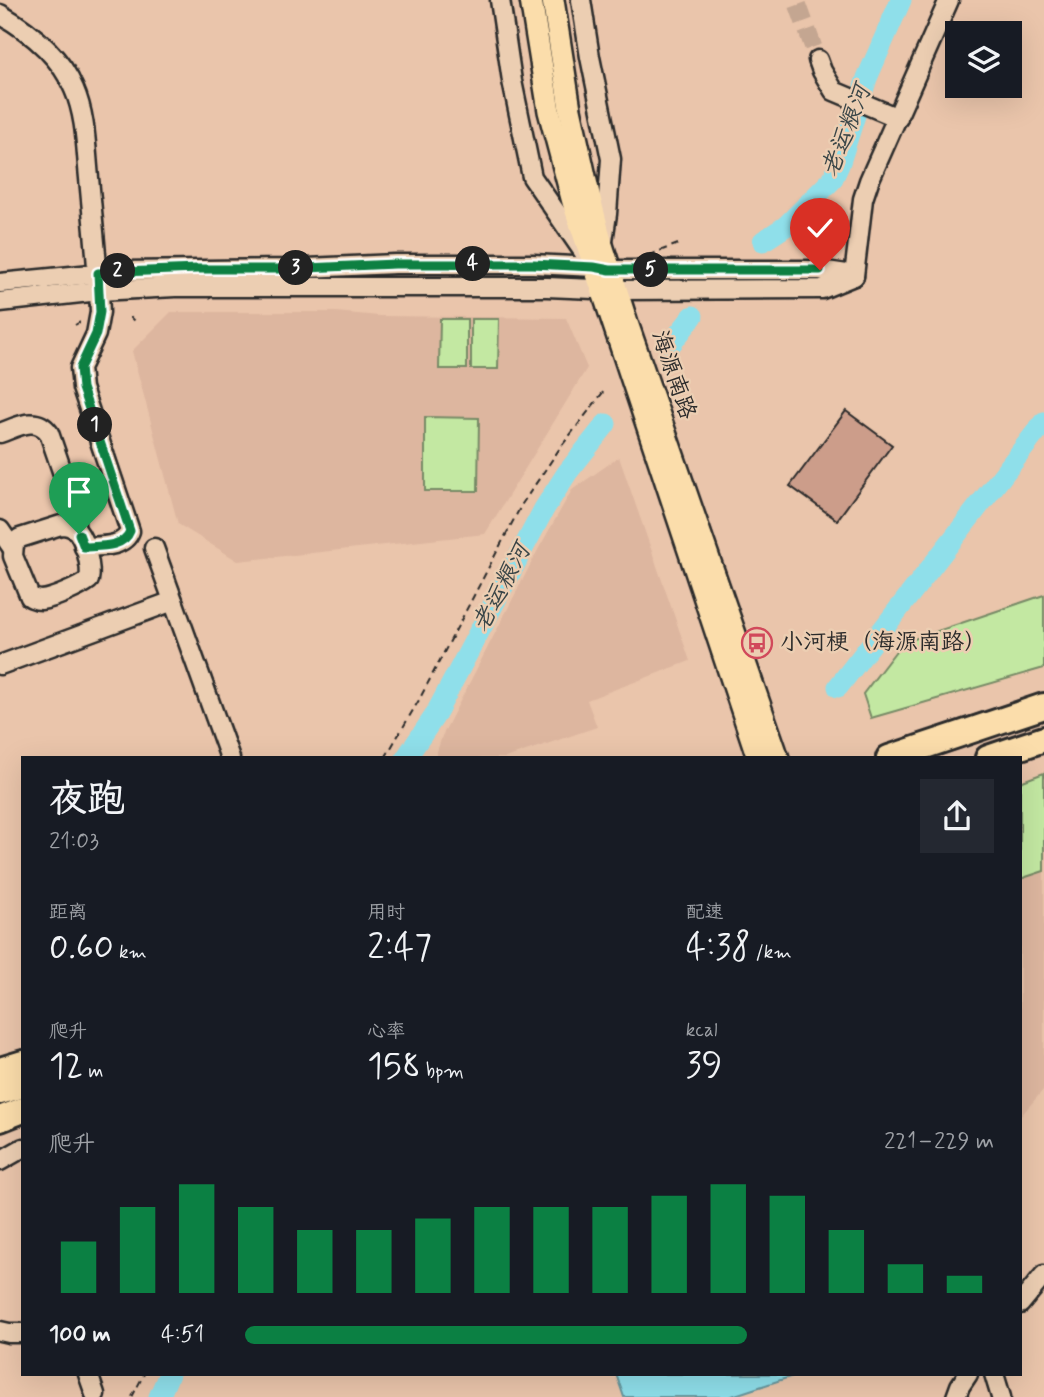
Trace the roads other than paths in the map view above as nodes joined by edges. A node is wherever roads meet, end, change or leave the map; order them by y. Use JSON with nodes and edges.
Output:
{"nodes":[{"id":1,"x":500,"y":0,"type":"edge"},
{"id":2,"x":531,"y":0,"type":"edge"},
{"id":3,"x":553,"y":0,"type":"edge"},
{"id":4,"x":582,"y":0,"type":"edge"},
{"id":5,"x":949,"y":0,"type":"edge"},
{"id":6,"x":0,"y":15,"type":"edge"},
{"id":7,"x":818,"y":60,"type":"tunnel mouth"},
{"id":8,"x":898,"y":118,"type":"junction"},
{"id":9,"x":602,"y":245,"type":"junction"},
{"id":10,"x":606,"y":279,"type":"junction"},
{"id":11,"x":98,"y":282,"type":"junction"},
{"id":12,"x":0,"y":283,"type":"edge"},
{"id":13,"x":0,"y":302,"type":"edge"},
{"id":14,"x":0,"y":433,"type":"edge"},
{"id":15,"x":75,"y":529,"type":"junction"},
{"id":16,"x":0,"y":530,"type":"edge"},
{"id":17,"x":84,"y":547,"type":"junction"},
{"id":18,"x":154,"y":548,"type":"dead end"},
{"id":19,"x":13,"y":549,"type":"junction"},
{"id":20,"x":173,"y":601,"type":"junction"},
{"id":21,"x":0,"y":665,"type":"edge"},
{"id":22,"x":1044,"y":706,"type":"edge"},
{"id":23,"x":1044,"y":719,"type":"edge"},
{"id":24,"x":1044,"y":739,"type":"edge"},
{"id":25,"x":1044,"y":753,"type":"edge"},
{"id":26,"x":229,"y":756,"type":"edge"},
{"id":27,"x":757,"y":756,"type":"edge"},
{"id":28,"x":777,"y":756,"type":"edge"},
{"id":29,"x":895,"y":756,"type":"edge"},
{"id":30,"x":935,"y":756,"type":"edge"},
{"id":31,"x":994,"y":756,"type":"edge"},
{"id":32,"x":1022,"y":760,"type":"edge"},
{"id":33,"x":16,"y":1063,"type":"edge"},
{"id":34,"x":0,"y":1093,"type":"edge"},
{"id":35,"x":21,"y":1097,"type":"edge"},
{"id":36,"x":0,"y":1104,"type":"edge"},
{"id":37,"x":21,"y":1111,"type":"edge"},
{"id":38,"x":0,"y":1119,"type":"edge"},
{"id":39,"x":21,"y":1149,"type":"edge"},
{"id":40,"x":0,"y":1161,"type":"edge"},
{"id":41,"x":1044,"y":1275,"type":"edge"},
{"id":42,"x":1022,"y":1302,"type":"edge"},
{"id":43,"x":0,"y":1331,"type":"edge"},
{"id":44,"x":21,"y":1333,"type":"edge"},
{"id":45,"x":89,"y":1376,"type":"edge"},
{"id":46,"x":967,"y":1376,"type":"edge"},
{"id":47,"x":995,"y":1376,"type":"edge"},
{"id":48,"x":95,"y":1394,"type":"dead end"},
{"id":49,"x":956,"y":1397,"type":"edge"},
{"id":50,"x":1001,"y":1397,"type":"edge"}],
"edges":[{"from":1,"to":10,"type":"street"},
{"from":2,"to":10,"type":"main road","name":"海源南路"},
{"from":3,"to":9,"type":"main road","name":"海源南路"},
{"from":4,"to":9,"type":"street"},
{"from":5,"to":8,"type":"street"},
{"from":6,"to":11,"type":"street"},
{"from":7,"to":8,"type":"street"},
{"from":8,"to":10,"type":"street"},
{"from":9,"to":10,"type":"main road","name":"海源南路"},
{"from":10,"to":11,"type":"street"},
{"from":10,"to":27,"type":"main road","name":"海源南路"},
{"from":10,"to":28,"type":"main road","name":"海源南路"},
{"from":11,"to":12,"type":"street"},
{"from":11,"to":13,"type":"street"},
{"from":11,"to":17,"type":"street"},
{"from":14,"to":15,"type":"street"},
{"from":15,"to":17,"type":"street"},
{"from":15,"to":19,"type":"street"},
{"from":16,"to":19,"type":"street"},
{"from":17,"to":19,"type":"street"},
{"from":18,"to":20,"type":"street"},
{"from":20,"to":21,"type":"street"},
{"from":20,"to":26,"type":"street"},
{"from":22,"to":29,"type":"highway"},
{"from":23,"to":30,"type":"highway"},
{"from":24,"to":31,"type":"highway"},
{"from":25,"to":32,"type":"highway"},
{"from":33,"to":34,"type":"highway"},
{"from":35,"to":36,"type":"highway"},
{"from":37,"to":38,"type":"highway"},
{"from":39,"to":40,"type":"street"},
{"from":41,"to":42,"type":"street"},
{"from":43,"to":44,"type":"street"},
{"from":45,"to":48,"type":"street"},
{"from":46,"to":49,"type":"street"},
{"from":47,"to":50,"type":"street"}]}
